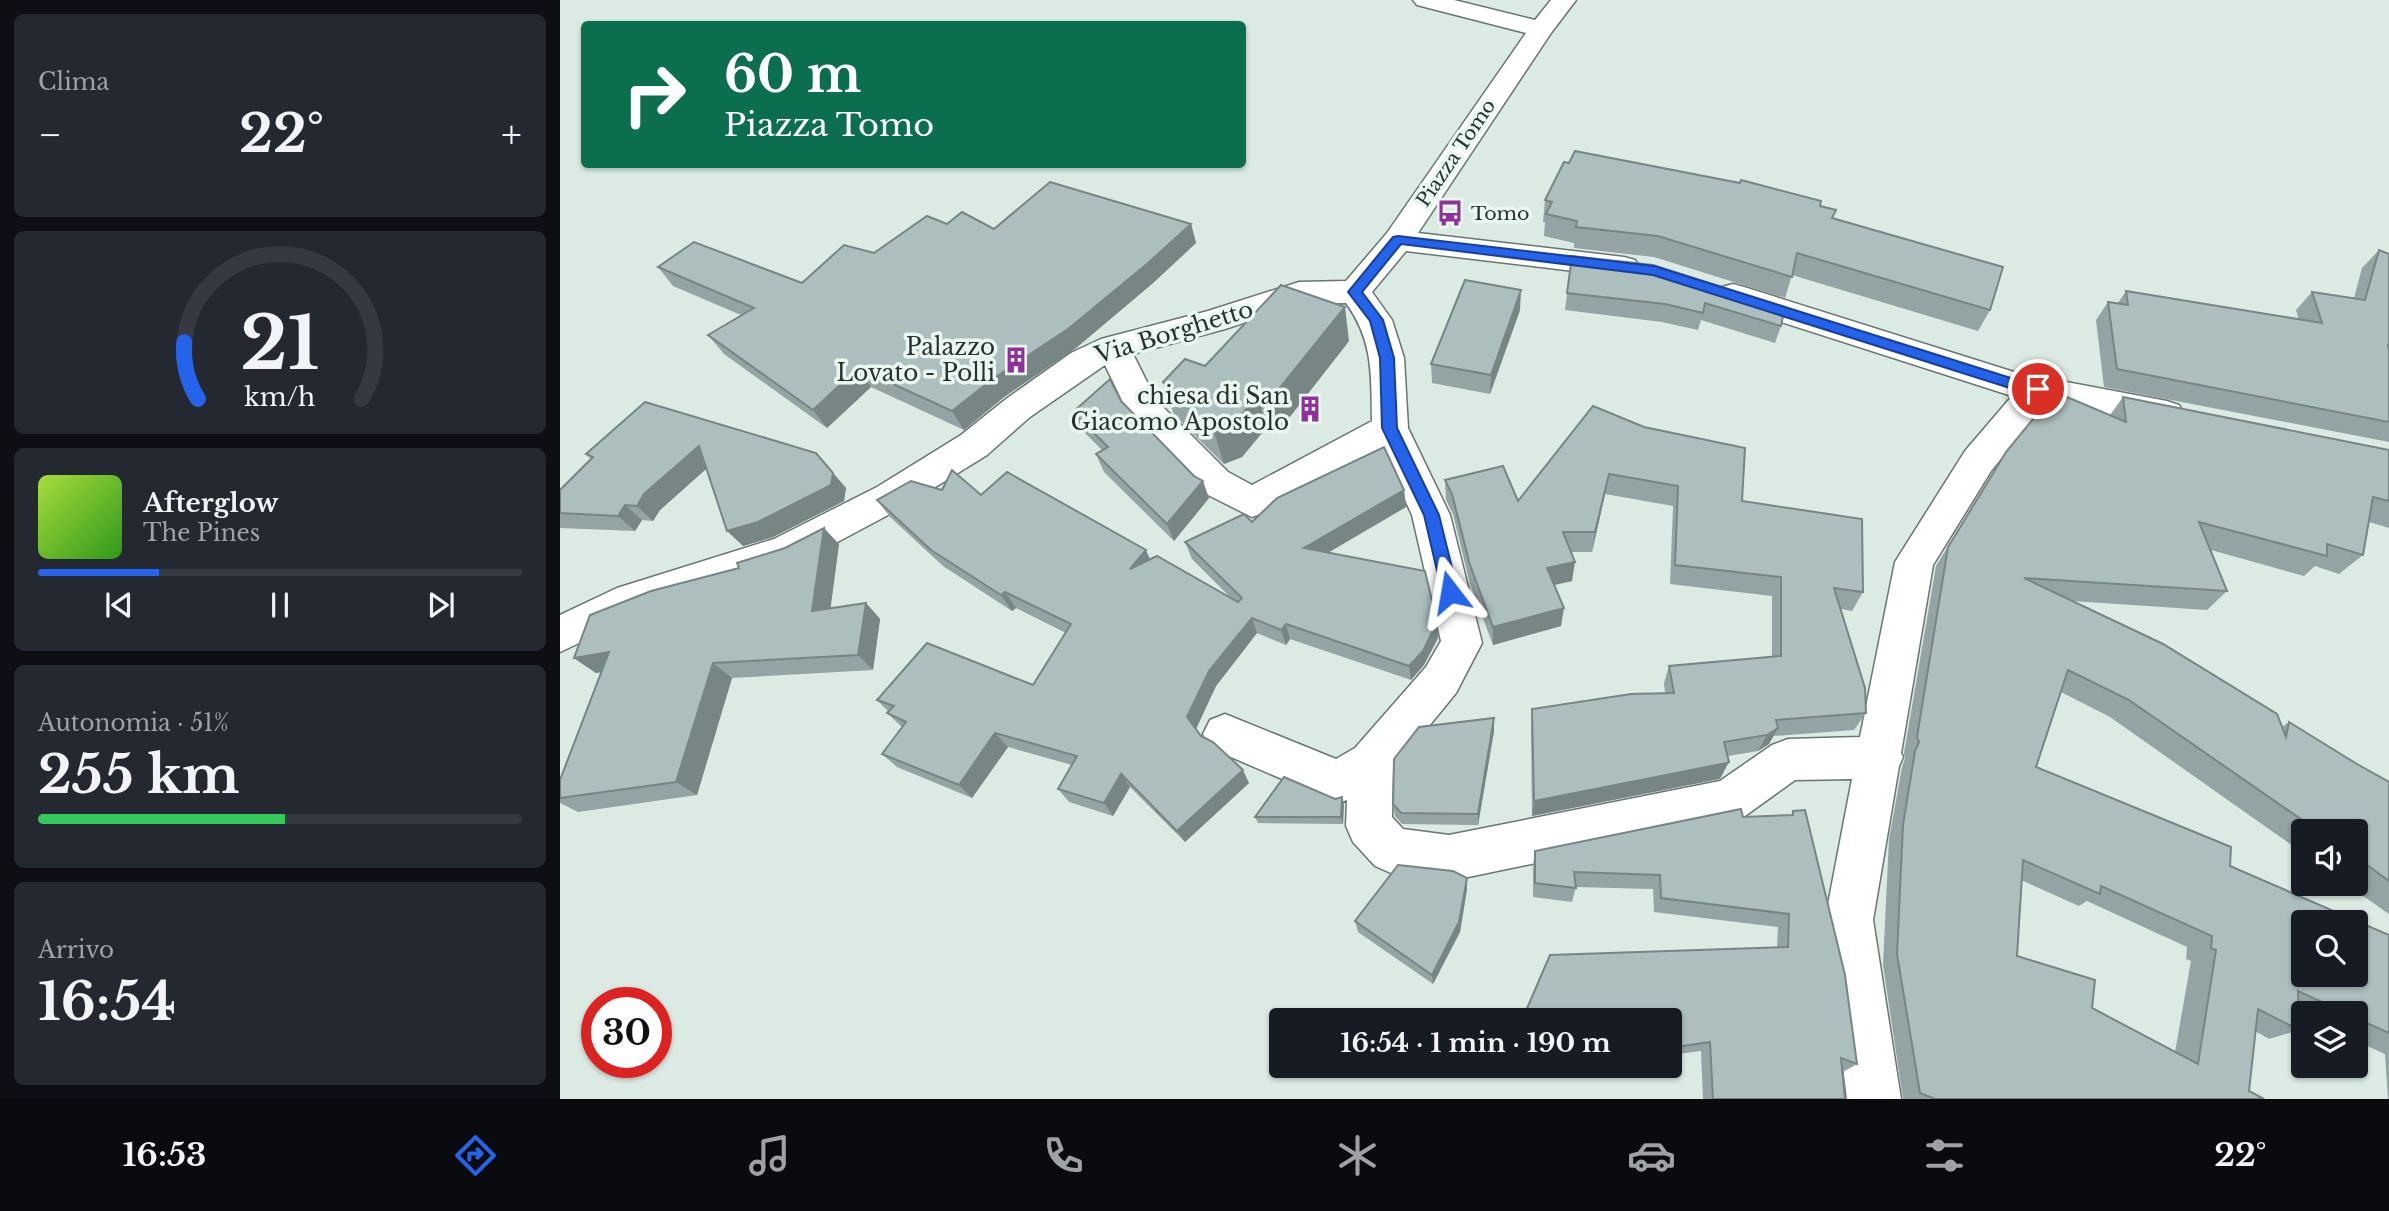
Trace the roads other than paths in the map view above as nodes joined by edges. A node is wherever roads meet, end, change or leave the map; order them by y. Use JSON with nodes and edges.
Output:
{"nodes":[{"id":1,"x":1425,"y":0,"type":"edge"},
{"id":2,"x":1564,"y":0,"type":"edge"},
{"id":3,"x":1541,"y":29,"type":"junction"},
{"id":4,"x":1398,"y":240,"type":"junction"},
{"id":5,"x":1654,"y":270,"type":"edge"},
{"id":6,"x":1707,"y":287,"type":"edge"},
{"id":7,"x":1354,"y":292,"type":"junction"},
{"id":8,"x":1113,"y":347,"type":"junction"},
{"id":9,"x":2038,"y":389,"type":"junction"},
{"id":10,"x":2201,"y":420,"type":"edge"},
{"id":11,"x":1390,"y":428,"type":"junction"},
{"id":12,"x":560,"y":634,"type":"edge"},
{"id":13,"x":1225,"y":734,"type":"dead end"},
{"id":14,"x":1881,"y":757,"type":"junction"},
{"id":15,"x":1371,"y":764,"type":"junction"},
{"id":16,"x":1874,"y":1099,"type":"edge"}],
"edges":[{"from":1,"to":3,"type":"street"},
{"from":2,"to":3,"type":"street","name":"Piazza Tomo"},
{"from":3,"to":4,"type":"street","name":"Piazza Tomo"},
{"from":4,"to":5,"type":"street"},
{"from":4,"to":7,"type":"street","name":"Piazza Tomo"},
{"from":6,"to":9,"type":"street"},
{"from":7,"to":8,"type":"street","name":"Via Borghetto"},
{"from":7,"to":11,"type":"street"},
{"from":8,"to":11,"type":"street"},
{"from":8,"to":12,"type":"street","name":"Via Borghetto"},
{"from":9,"to":10,"type":"street"},
{"from":9,"to":14,"type":"street"},
{"from":11,"to":15,"type":"street"},
{"from":13,"to":15,"type":"street"},
{"from":14,"to":15,"type":"street"},
{"from":14,"to":16,"type":"street"}]}
